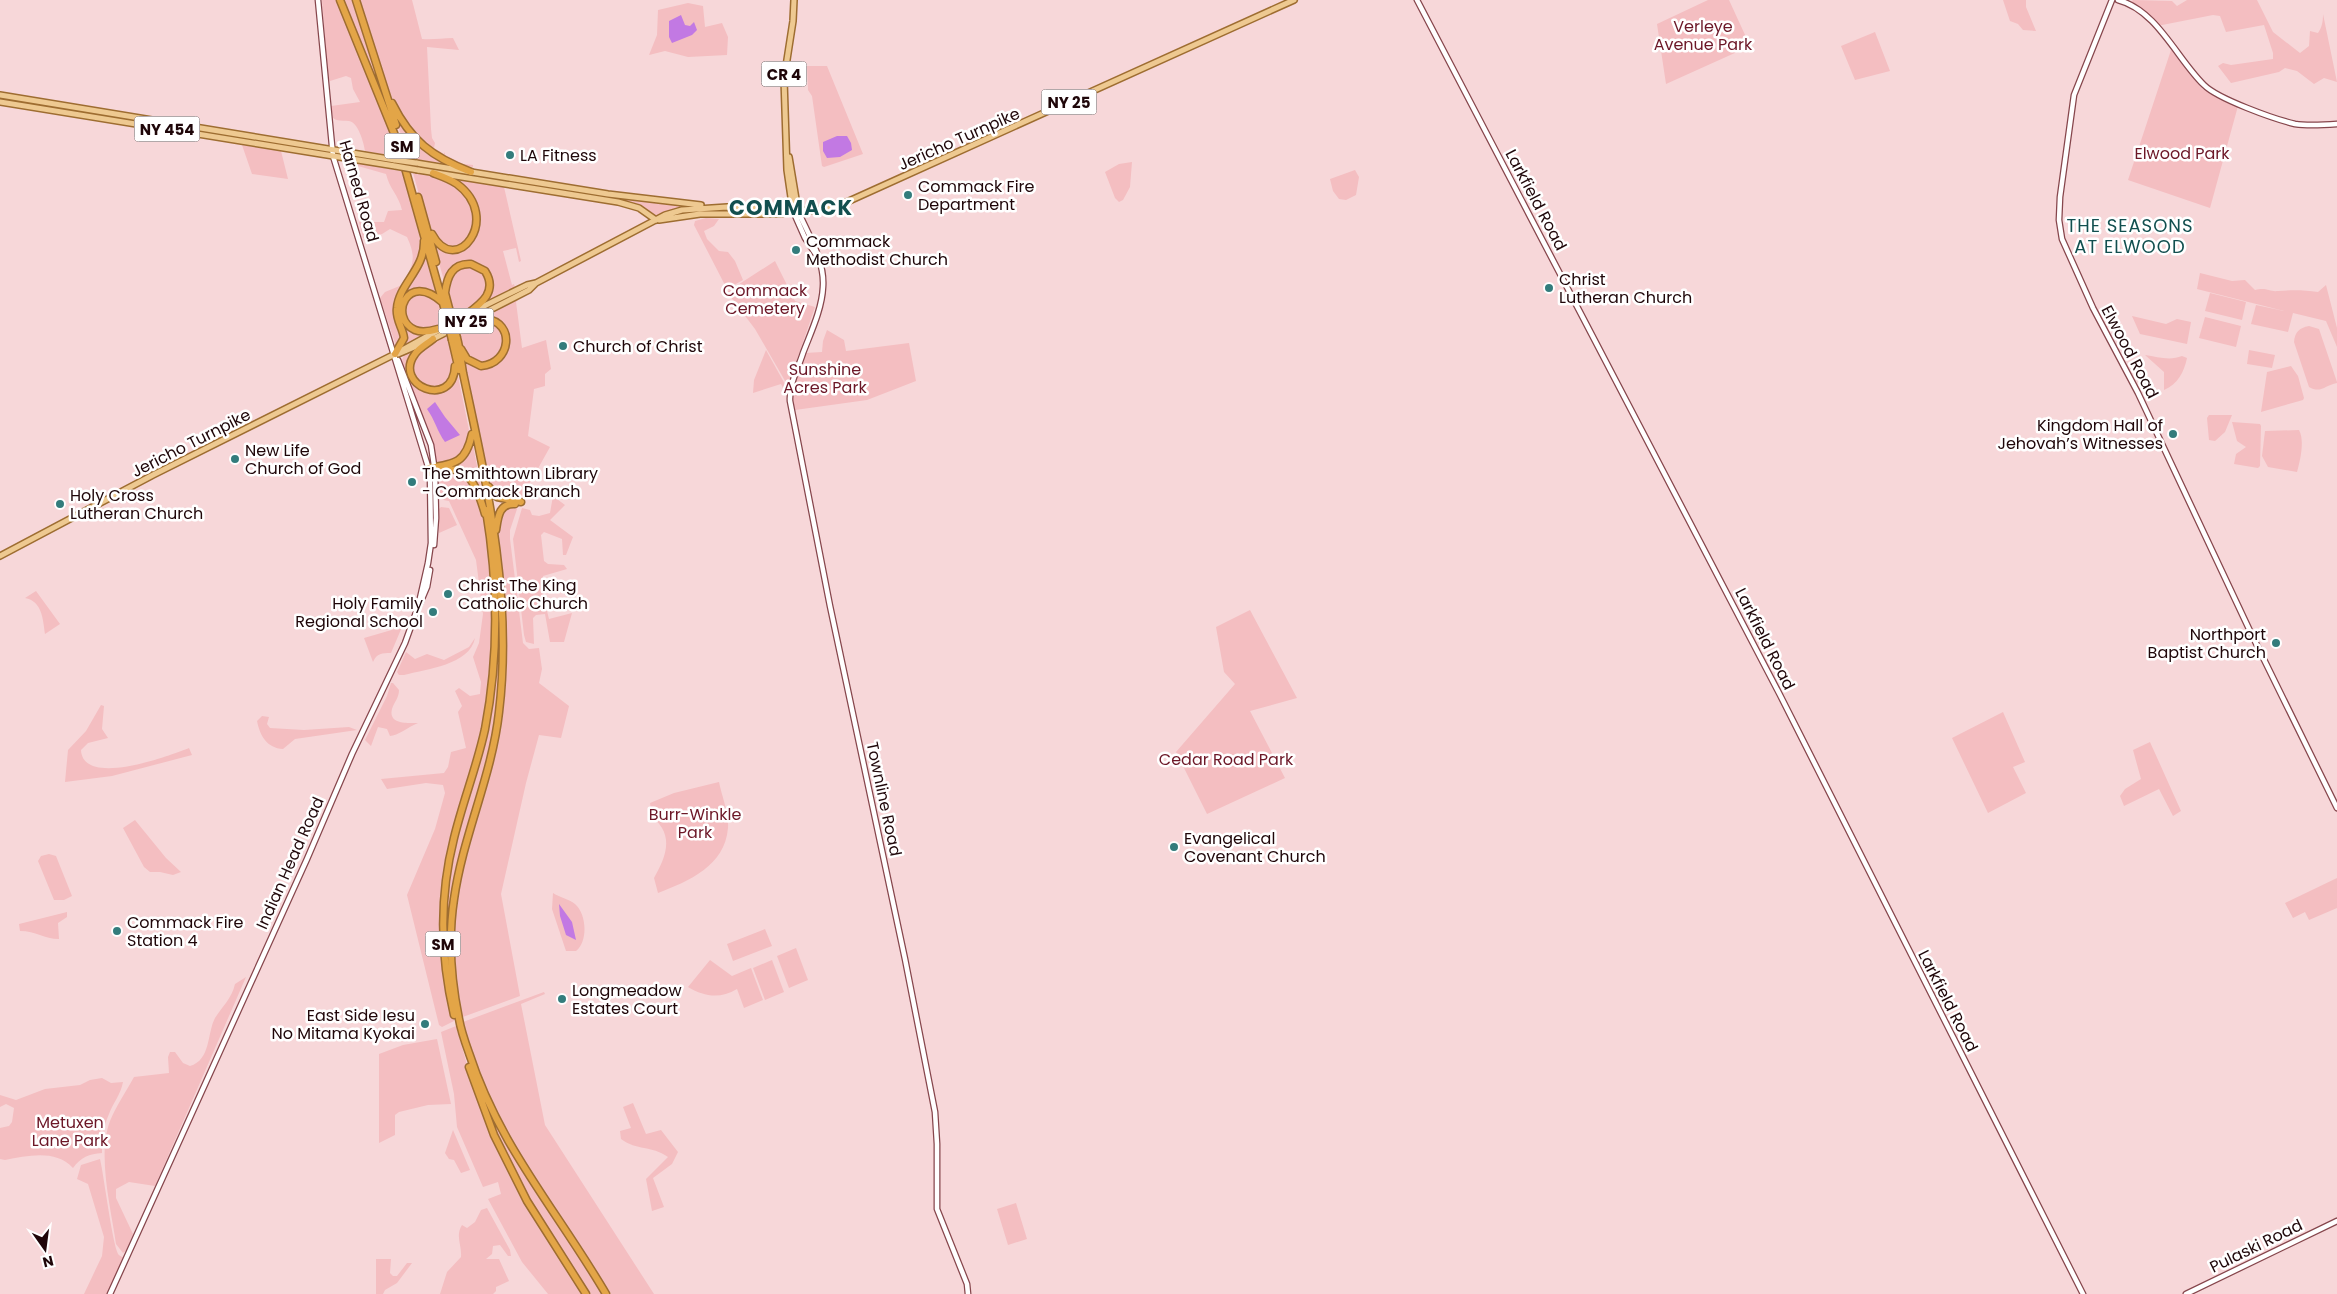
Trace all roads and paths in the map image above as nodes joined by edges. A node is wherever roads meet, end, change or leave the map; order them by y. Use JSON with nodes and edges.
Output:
{"nodes":[{"id":1,"x":318,"y":0,"type":"edge"},
{"id":2,"x":340,"y":0,"type":"edge"},
{"id":3,"x":356,"y":0,"type":"edge"},
{"id":4,"x":794,"y":0,"type":"edge"},
{"id":5,"x":1294,"y":0,"type":"edge"},
{"id":6,"x":1418,"y":0,"type":"edge"},
{"id":7,"x":2112,"y":0,"type":"edge"},
{"id":8,"x":2118,"y":0,"type":"edge"},
{"id":9,"x":384,"y":88,"type":"junction"},
{"id":10,"x":0,"y":95,"type":"edge"},
{"id":11,"x":0,"y":102,"type":"edge"},
{"id":12,"x":2337,"y":124,"type":"edge"},
{"id":13,"x":332,"y":150,"type":"junction"},
{"id":14,"x":333,"y":156,"type":"junction"},
{"id":15,"x":472,"y":172,"type":"junction"},
{"id":16,"x":433,"y":173,"type":"junction"},
{"id":17,"x":713,"y":207,"type":"junction"},
{"id":18,"x":724,"y":210,"type":"junction"},
{"id":19,"x":742,"y":210,"type":"junction"},
{"id":20,"x":643,"y":211,"type":"junction"},
{"id":21,"x":796,"y":211,"type":"junction"},
{"id":22,"x":424,"y":218,"type":"junction"},
{"id":23,"x":656,"y":220,"type":"junction"},
{"id":24,"x":644,"y":226,"type":"junction"},
{"id":25,"x":424,"y":232,"type":"junction"},
{"id":26,"x":445,"y":293,"type":"junction"},
{"id":27,"x":443,"y":303,"type":"junction"},
{"id":28,"x":448,"y":313,"type":"junction"},
{"id":29,"x":464,"y":319,"type":"junction"},
{"id":30,"x":438,"y":330,"type":"junction"},
{"id":31,"x":433,"y":339,"type":"junction"},
{"id":32,"x":456,"y":341,"type":"junction"},
{"id":33,"x":395,"y":354,"type":"junction"},
{"id":34,"x":455,"y":354,"type":"junction"},
{"id":35,"x":472,"y":434,"type":"junction"},
{"id":36,"x":432,"y":470,"type":"junction"},
{"id":37,"x":485,"y":480,"type":"junction"},
{"id":38,"x":489,"y":526,"type":"junction"},
{"id":39,"x":495,"y":534,"type":"junction"},
{"id":40,"x":0,"y":556,"type":"edge"},
{"id":41,"x":2337,"y":808,"type":"edge"},
{"id":42,"x":2337,"y":1221,"type":"edge"},
{"id":43,"x":110,"y":1294,"type":"edge"},
{"id":44,"x":586,"y":1294,"type":"edge"},
{"id":45,"x":606,"y":1294,"type":"edge"},
{"id":46,"x":968,"y":1294,"type":"edge"},
{"id":47,"x":2083,"y":1294,"type":"edge"},
{"id":48,"x":2186,"y":1294,"type":"edge"}],
"edges":[{"from":1,"to":13,"type":"main road","name":"Harned Road"},
{"from":2,"to":25,"type":"highway","number":"SM"},
{"from":3,"to":9,"type":"highway","number":"SM"},
{"from":4,"to":21,"type":"main road","number":"CR 4"},
{"from":5,"to":21,"type":"main road","name":"Jericho Turnpike","number":"NY 25"},
{"from":6,"to":47,"type":"main road","name":"Larkfield Road"},
{"from":7,"to":41,"type":"main road","name":"Elwood Road"},
{"from":8,"to":12,"type":"main road"},
{"from":9,"to":15,"type":"highway"},
{"from":9,"to":22,"type":"highway","number":"SM"},
{"from":10,"to":13,"type":"main road","number":"NY 454"},
{"from":11,"to":14,"type":"main road","number":"NY 454"},
{"from":13,"to":14,"type":"main road","name":"Harned Road"},
{"from":13,"to":15,"type":"main road","number":"NY 454","bridge":true},
{"from":14,"to":16,"type":"main road","number":"NY 454","bridge":true},
{"from":14,"to":33,"type":"main road","name":"Harned Road"},
{"from":15,"to":17,"type":"main road","number":"NY 454"},
{"from":16,"to":20,"type":"main road","number":"NY 454"},
{"from":16,"to":22,"type":"highway"},
{"from":17,"to":18,"type":"main road","name":"Jericho Turnpike","number":"NY 25"},
{"from":17,"to":23,"type":"main road","name":"Jericho Turnpike","number":"NY 25"},
{"from":18,"to":19,"type":"main road"},
{"from":18,"to":19,"type":"main road","name":"Jericho Turnpike","number":"NY 25"},
{"from":18,"to":23,"type":"main road","name":"Jericho Turnpike","number":"NY 25"},
{"from":19,"to":21,"type":"main road","name":"Jericho Turnpike","number":"NY 25"},
{"from":20,"to":23,"type":"main road","number":"NY 454"},
{"from":20,"to":24,"type":"main road"},
{"from":21,"to":46,"type":"main road","name":"Townline Road","number":"CR 4"},
{"from":22,"to":26,"type":"highway","number":"SM"},
{"from":23,"to":24,"type":"main road","name":"Jericho Turnpike","number":"NY 25"},
{"from":24,"to":29,"type":"main road","name":"Jericho Turnpike","number":"NY 25"},
{"from":25,"to":27,"type":"highway","number":"SM"},
{"from":25,"to":33,"type":"highway"},
{"from":26,"to":28,"type":"highway","number":"SM"},
{"from":26,"to":29,"type":"highway"},
{"from":27,"to":28,"type":"highway","number":"SM"},
{"from":27,"to":30,"type":"highway"},
{"from":28,"to":32,"type":"highway","number":"SM","bridge":true},
{"from":29,"to":30,"type":"main road","name":"Jericho Turnpike","number":"NY 25"},
{"from":29,"to":31,"type":"main road","name":"Jericho Turnpike","number":"NY 25"},
{"from":29,"to":32,"type":"highway"},
{"from":30,"to":33,"type":"main road","name":"Jericho Turnpike","number":"NY 25"},
{"from":31,"to":33,"type":"main road","name":"Jericho Turnpike","number":"NY 25"},
{"from":31,"to":34,"type":"highway"},
{"from":32,"to":34,"type":"highway","number":"SM"},
{"from":32,"to":37,"type":"highway","number":"SM"},
{"from":33,"to":36,"type":"main road","name":"Indian Head Road"},
{"from":33,"to":36,"type":"main road","name":"Indian Head Road"},
{"from":33,"to":40,"type":"main road","name":"Jericho Turnpike","number":"NY 25"},
{"from":34,"to":35,"type":"highway","number":"SM"},
{"from":35,"to":36,"type":"highway"},
{"from":35,"to":38,"type":"highway","number":"SM"},
{"from":36,"to":38,"type":"highway"},
{"from":36,"to":43,"type":"main road","name":"Indian Head Road"},
{"from":37,"to":39,"type":"highway","number":"SM"},
{"from":37,"to":39,"type":"highway"},
{"from":38,"to":44,"type":"highway","number":"SM"},
{"from":39,"to":45,"type":"highway","number":"SM"},
{"from":42,"to":48,"type":"main road","name":"Pulaski Road"}]}
